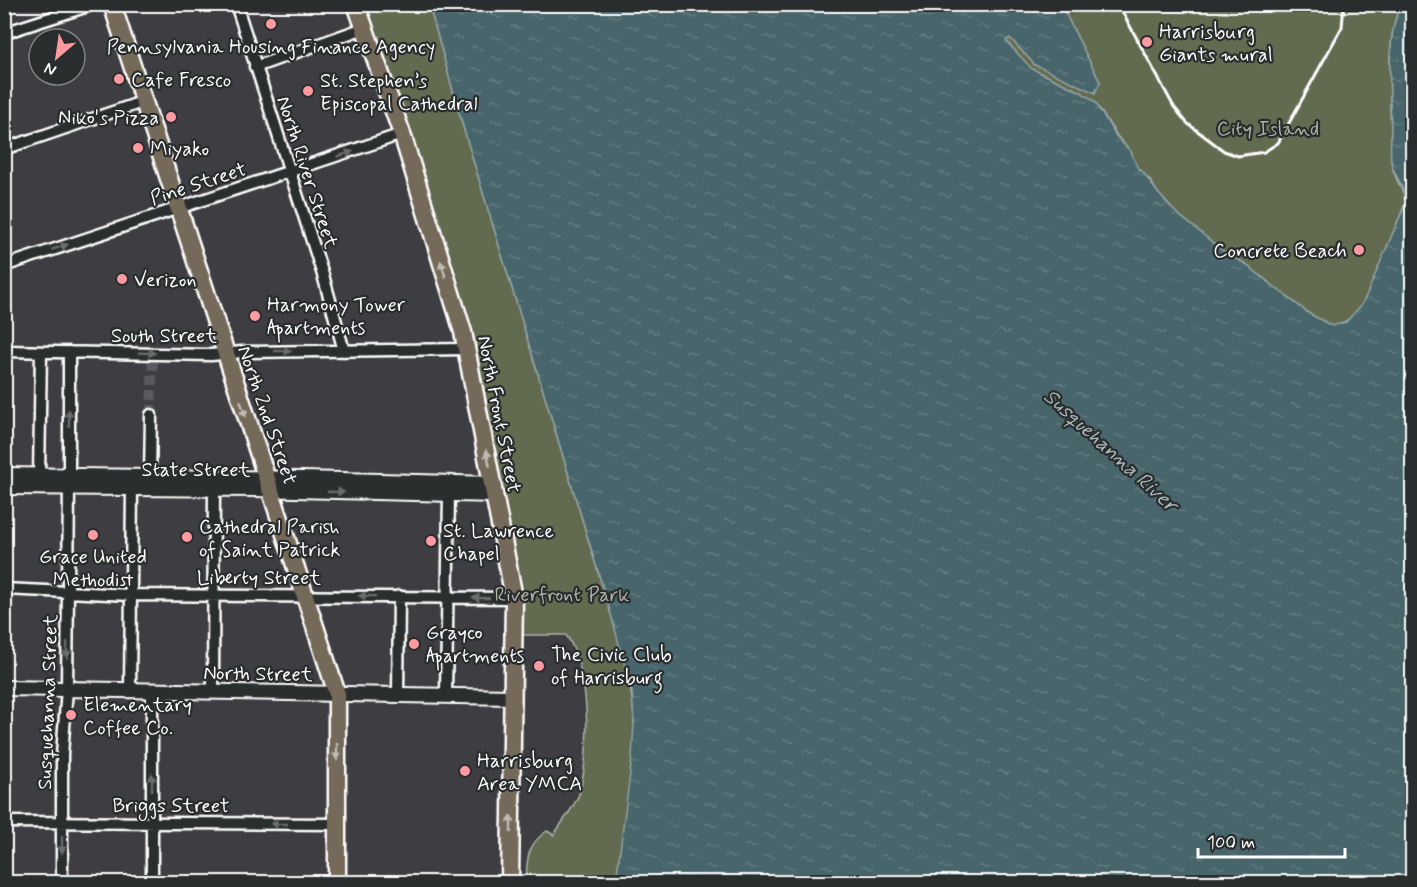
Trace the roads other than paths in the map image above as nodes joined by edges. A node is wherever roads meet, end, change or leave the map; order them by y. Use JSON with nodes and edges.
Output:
{"nodes":[{"id":1,"x":94,"y":4,"type":"edge"},
{"id":2,"x":112,"y":4,"type":"edge"},
{"id":3,"x":236,"y":4,"type":"edge"},
{"id":4,"x":356,"y":4,"type":"edge"},
{"id":5,"x":364,"y":28,"type":"junction"},
{"id":6,"x":4,"y":33,"type":"edge"},
{"id":7,"x":255,"y":67,"type":"junction"},
{"id":8,"x":145,"y":101,"type":"junction"},
{"id":9,"x":402,"y":134,"type":"junction"},
{"id":10,"x":4,"y":149,"type":"edge"},
{"id":11,"x":289,"y":173,"type":"junction"},
{"id":12,"x":179,"y":208,"type":"junction"},
{"id":13,"x":4,"y":266,"type":"edge"},
{"id":14,"x":467,"y":349,"type":"junction"},
{"id":15,"x":4,"y":351,"type":"edge"},
{"id":16,"x":344,"y":351,"type":"junction"},
{"id":17,"x":41,"y":352,"type":"junction"},
{"id":18,"x":69,"y":352,"type":"junction"},
{"id":19,"x":225,"y":353,"type":"junction"},
{"id":20,"x":151,"y":415,"type":"tunnel mouth"},
{"id":21,"x":4,"y":475,"type":"edge"},
{"id":22,"x":39,"y":476,"type":"junction"},
{"id":23,"x":150,"y":478,"type":"junction"},
{"id":24,"x":69,"y":482,"type":"junction"},
{"id":25,"x":269,"y":484,"type":"junction"},
{"id":26,"x":4,"y":487,"type":"edge"},
{"id":27,"x":132,"y":488,"type":"junction"},
{"id":28,"x":214,"y":489,"type":"junction"},
{"id":29,"x":494,"y":490,"type":"junction"},
{"id":30,"x":449,"y":493,"type":"junction"},
{"id":31,"x":4,"y":589,"type":"edge"},
{"id":32,"x":68,"y":591,"type":"junction"},
{"id":33,"x":130,"y":594,"type":"junction"},
{"id":34,"x":213,"y":595,"type":"junction"},
{"id":35,"x":304,"y":595,"type":"junction"},
{"id":36,"x":399,"y":596,"type":"junction"},
{"id":37,"x":447,"y":597,"type":"junction"},
{"id":38,"x":514,"y":598,"type":"junction"},
{"id":39,"x":4,"y":688,"type":"edge"},
{"id":40,"x":67,"y":688,"type":"junction"},
{"id":41,"x":130,"y":690,"type":"junction"},
{"id":42,"x":152,"y":691,"type":"junction"},
{"id":43,"x":213,"y":692,"type":"junction"},
{"id":44,"x":338,"y":694,"type":"junction"},
{"id":45,"x":398,"y":695,"type":"junction"},
{"id":46,"x":446,"y":696,"type":"junction"},
{"id":47,"x":512,"y":697,"type":"junction"},
{"id":48,"x":4,"y":822,"type":"edge"},
{"id":49,"x":62,"y":823,"type":"junction"},
{"id":50,"x":152,"y":823,"type":"junction"},
{"id":51,"x":338,"y":824,"type":"junction"},
{"id":52,"x":62,"y":882,"type":"edge"},
{"id":53,"x":152,"y":882,"type":"edge"},
{"id":54,"x":338,"y":882,"type":"edge"},
{"id":55,"x":510,"y":882,"type":"edge"}],
"edges":[{"from":1,"to":6,"type":"street"},
{"from":2,"to":8,"type":"main road","name":"North 2nd Street"},
{"from":3,"to":7,"type":"street","name":"North River Street"},
{"from":4,"to":5,"type":"main road","name":"North Front Street"},
{"from":5,"to":7,"type":"street"},
{"from":5,"to":9,"type":"main road","name":"North Front Street"},
{"from":7,"to":11,"type":"street","name":"North River Street"},
{"from":8,"to":10,"type":"street"},
{"from":8,"to":12,"type":"main road","name":"North 2nd Street"},
{"from":11,"to":9,"type":"street","name":"Pine Street","one_way":true},
{"from":14,"to":9,"type":"main road","name":"North Front Street","one_way":true},
{"from":11,"to":12,"type":"street","name":"Pine Street"},
{"from":11,"to":16,"type":"street","name":"North River Street"},
{"from":13,"to":12,"type":"street","name":"Pine Street","one_way":true},
{"from":12,"to":19,"type":"main road","name":"North 2nd Street"},
{"from":14,"to":16,"type":"street","name":"South Street"},
{"from":29,"to":14,"type":"main road","name":"North Front Street","one_way":true},
{"from":15,"to":17,"type":"street","name":"South Street"},
{"from":19,"to":16,"type":"street","name":"South Street","one_way":true},
{"from":17,"to":18,"type":"street","name":"South Street"},
{"from":17,"to":22,"type":"street"},
{"from":18,"to":19,"type":"street","name":"South Street","one_way":true},
{"from":24,"to":18,"type":"street","name":"Susquehanna Street","one_way":true},
{"from":19,"to":25,"type":"main road","name":"North 2nd Street","one_way":true},
{"from":20,"to":23,"type":"street"},
{"from":21,"to":22,"type":"street","name":"State Street"},
{"from":22,"to":24,"type":"street","name":"State Street"},
{"from":23,"to":24,"type":"street","name":"State Street"},
{"from":23,"to":25,"type":"street","name":"State Street"},
{"from":24,"to":26,"type":"street","name":"State Street"},
{"from":24,"to":27,"type":"street","name":"State Street"},
{"from":24,"to":32,"type":"street","name":"Susquehanna Street"},
{"from":25,"to":28,"type":"street","name":"State Street"},
{"from":25,"to":29,"type":"street","name":"State Street"},
{"from":25,"to":30,"type":"street","name":"State Street","one_way":true},
{"from":25,"to":35,"type":"main road","name":"North 2nd Street"},
{"from":27,"to":28,"type":"street","name":"State Street"},
{"from":27,"to":33,"type":"street"},
{"from":28,"to":34,"type":"street"},
{"from":29,"to":30,"type":"street","name":"State Street"},
{"from":29,"to":38,"type":"main road","name":"North Front Street"},
{"from":30,"to":37,"type":"street"},
{"from":31,"to":32,"type":"street","name":"Liberty Street"},
{"from":32,"to":33,"type":"street","name":"Liberty Street"},
{"from":32,"to":40,"type":"street","name":"Susquehanna Street","one_way":true},
{"from":33,"to":34,"type":"street","name":"Liberty Street"},
{"from":33,"to":41,"type":"street"},
{"from":34,"to":35,"type":"street","name":"Liberty Street"},
{"from":34,"to":43,"type":"street"},
{"from":36,"to":35,"type":"street","name":"Liberty Street","one_way":true},
{"from":35,"to":44,"type":"main road","name":"North 2nd Street"},
{"from":36,"to":37,"type":"street","name":"Liberty Street"},
{"from":36,"to":45,"type":"street"},
{"from":38,"to":37,"type":"street","name":"Liberty Street","one_way":true},
{"from":37,"to":46,"type":"street"},
{"from":38,"to":47,"type":"main road","name":"North Front Street"},
{"from":39,"to":40,"type":"street","name":"North Street"},
{"from":40,"to":41,"type":"street","name":"North Street"},
{"from":40,"to":49,"type":"street","name":"Susquehanna Street"},
{"from":41,"to":42,"type":"street","name":"North Street"},
{"from":42,"to":43,"type":"street","name":"North Street"},
{"from":50,"to":42,"type":"street","one_way":true},
{"from":43,"to":44,"type":"street","name":"North Street"},
{"from":44,"to":45,"type":"street","name":"North Street"},
{"from":44,"to":51,"type":"main road","name":"North 2nd Street","one_way":true},
{"from":45,"to":46,"type":"street","name":"North Street"},
{"from":46,"to":47,"type":"street","name":"North Street"},
{"from":55,"to":47,"type":"main road","name":"North Front Street","one_way":true},
{"from":48,"to":49,"type":"street","name":"Briggs Street"},
{"from":49,"to":50,"type":"street","name":"Briggs Street"},
{"from":49,"to":52,"type":"street","name":"Susquehanna Street","one_way":true},
{"from":51,"to":50,"type":"street","name":"Briggs Street","one_way":true},
{"from":50,"to":53,"type":"street"},
{"from":51,"to":54,"type":"main road","name":"North 2nd Street"}]}
